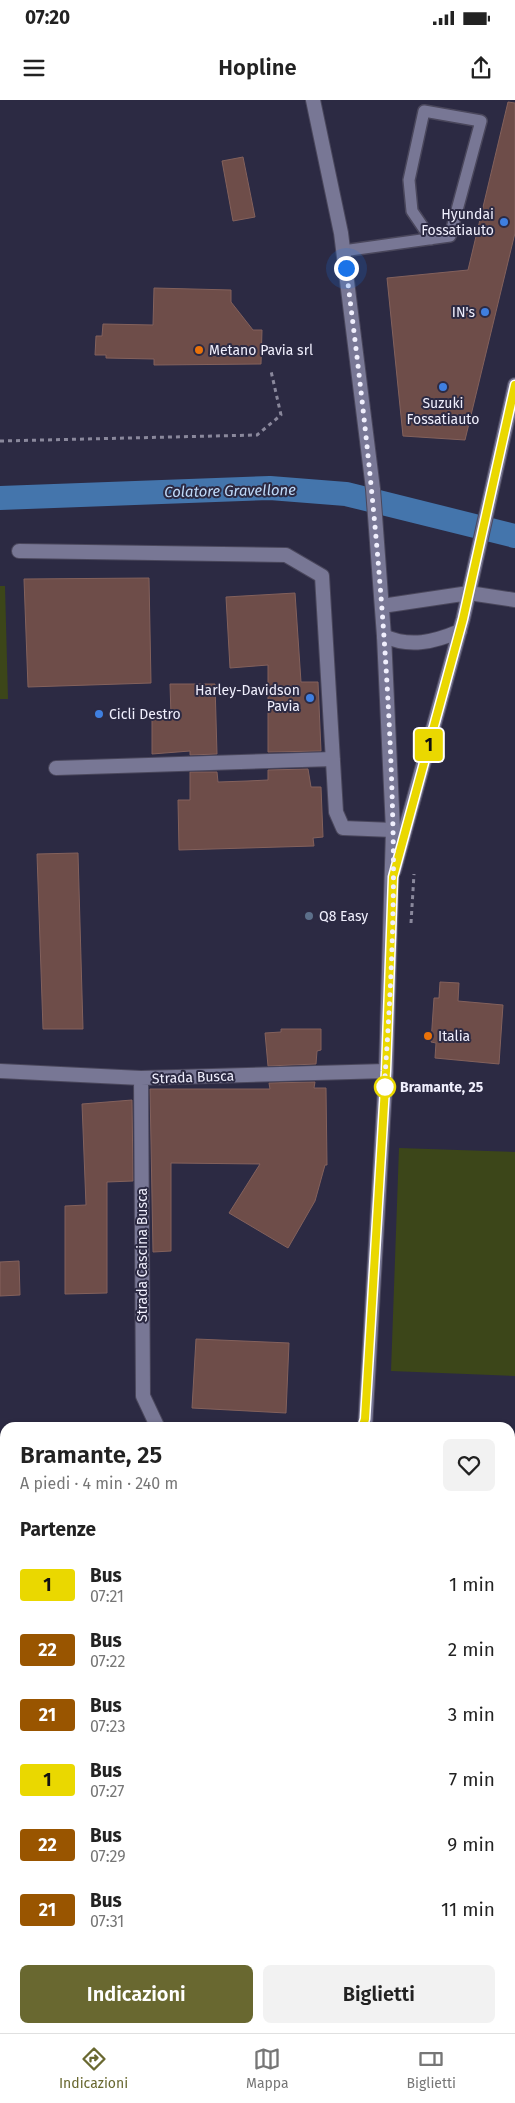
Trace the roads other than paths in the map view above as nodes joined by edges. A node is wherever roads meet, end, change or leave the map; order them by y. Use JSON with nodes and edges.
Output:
{"nodes":[{"id":1,"x":314,"y":100,"type":"edge"},
{"id":2,"x":431,"y":239,"type":"junction"},
{"id":3,"x":344,"y":251,"type":"junction"},
{"id":4,"x":515,"y":385,"type":"edge"},
{"id":5,"x":19,"y":551,"type":"dead end"},
{"id":6,"x":469,"y":593,"type":"junction"},
{"id":7,"x":515,"y":600,"type":"edge"},
{"id":8,"x":382,"y":606,"type":"junction"},
{"id":9,"x":460,"y":631,"type":"junction"},
{"id":10,"x":384,"y":636,"type":"junction"},
{"id":11,"x":333,"y":759,"type":"junction"},
{"id":12,"x":56,"y":768,"type":"dead end"},
{"id":13,"x":393,"y":830,"type":"junction"},
{"id":14,"x":393,"y":877,"type":"junction"},
{"id":15,"x":0,"y":1071,"type":"edge"},
{"id":16,"x":386,"y":1071,"type":"junction"},
{"id":17,"x":141,"y":1078,"type":"junction"},
{"id":18,"x":155,"y":1422,"type":"edge"},
{"id":19,"x":364,"y":1422,"type":"edge"}],
"edges":[{"from":1,"to":3,"type":"street"},
{"from":2,"to":2,"type":"lane"},
{"from":2,"to":3,"type":"lane"},
{"from":3,"to":8,"type":"street"},
{"from":4,"to":6,"type":"street"},
{"from":5,"to":11,"type":"street"},
{"from":6,"to":7,"type":"street"},
{"from":6,"to":8,"type":"street"},
{"from":6,"to":9,"type":"street"},
{"from":8,"to":10,"type":"street"},
{"from":9,"to":10,"type":"street"},
{"from":9,"to":14,"type":"street"},
{"from":10,"to":13,"type":"street"},
{"from":11,"to":12,"type":"street"},
{"from":11,"to":13,"type":"street"},
{"from":13,"to":14,"type":"street"},
{"from":14,"to":16,"type":"street"},
{"from":15,"to":17,"type":"street","name":"Strada Busca"},
{"from":16,"to":17,"type":"street","name":"Strada Busca"},
{"from":16,"to":19,"type":"street"},
{"from":17,"to":18,"type":"street","name":"Strada Cascina Busca"}]}
